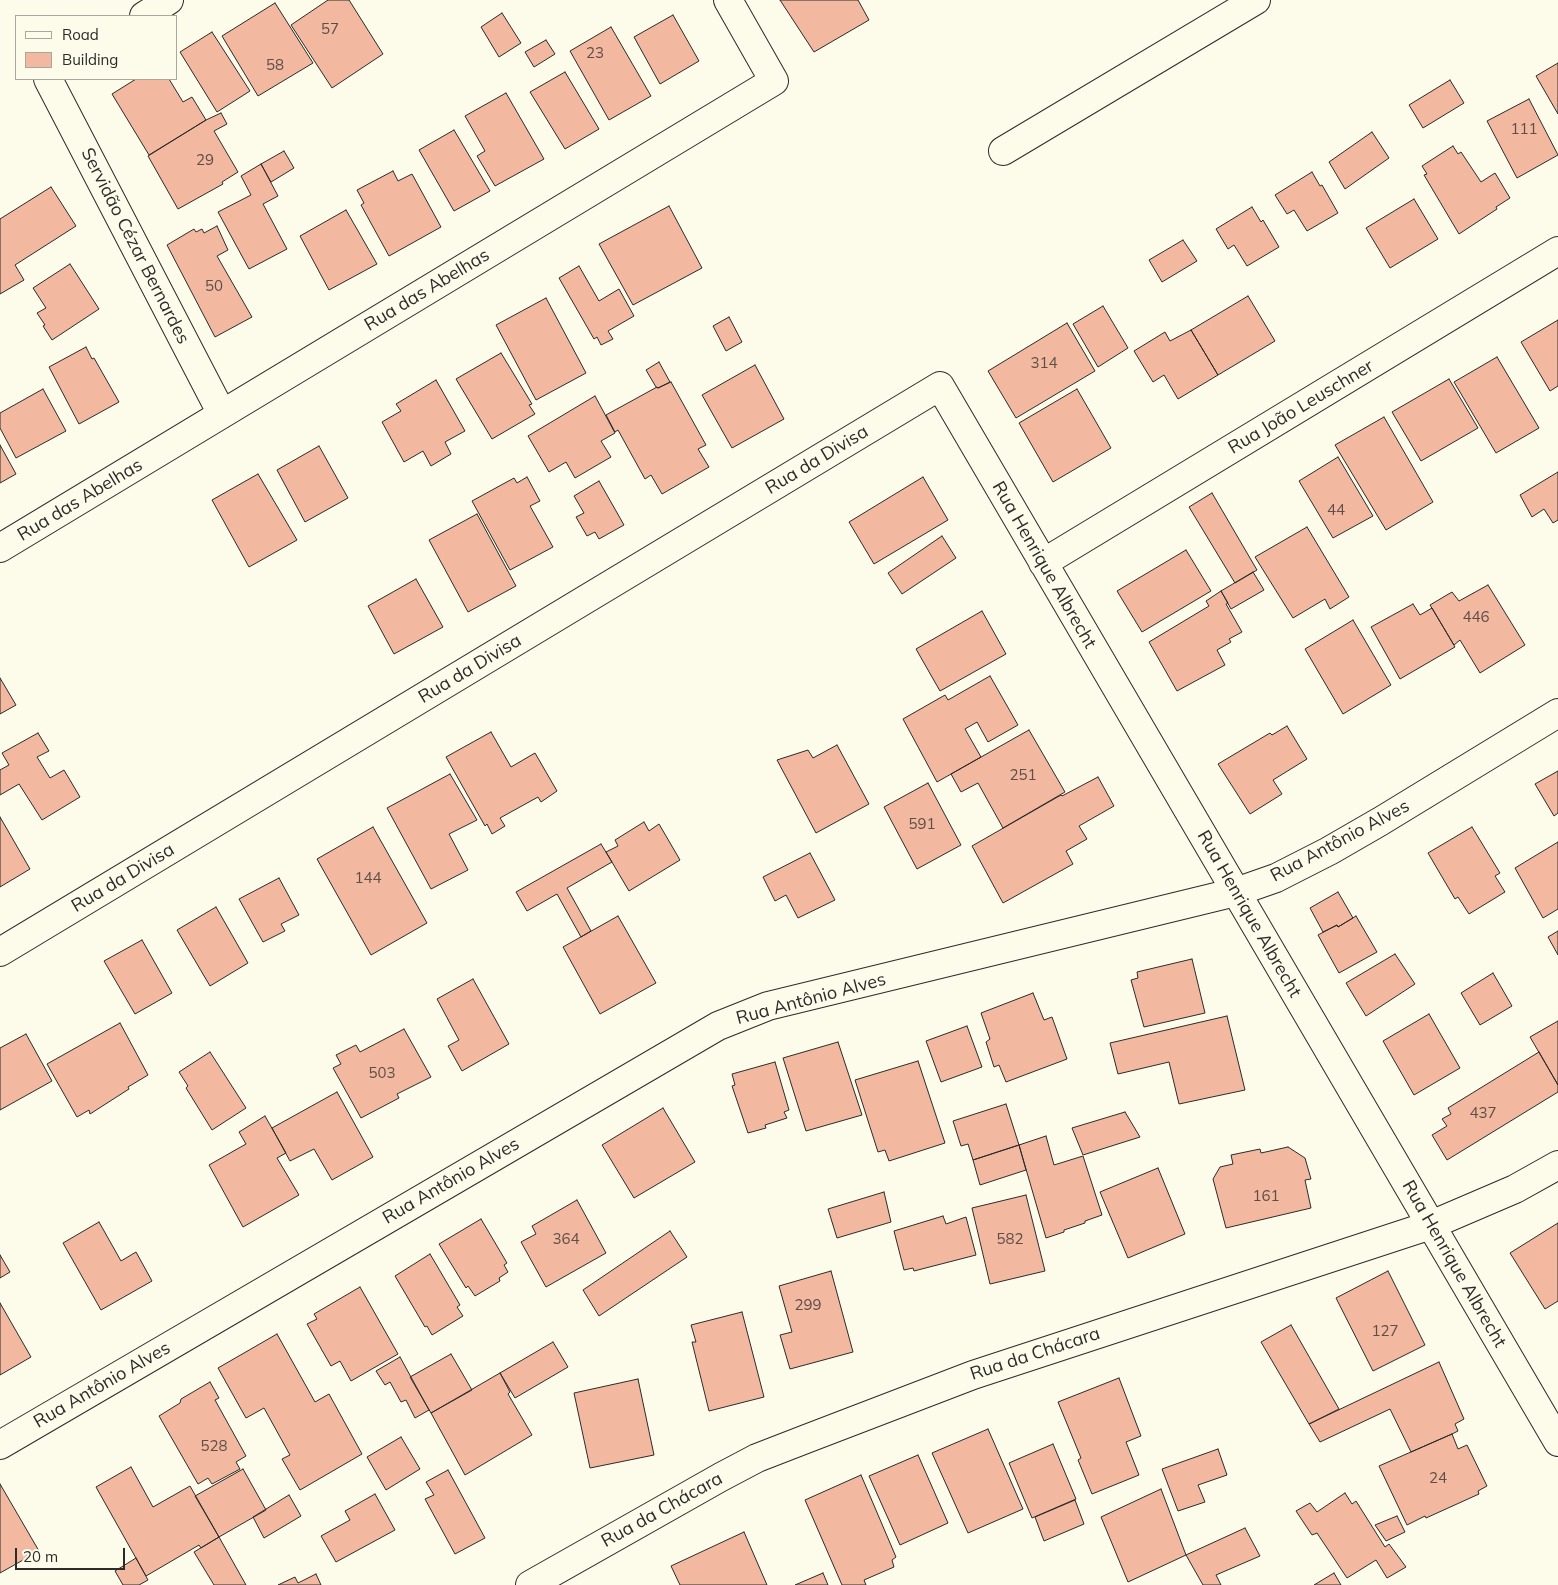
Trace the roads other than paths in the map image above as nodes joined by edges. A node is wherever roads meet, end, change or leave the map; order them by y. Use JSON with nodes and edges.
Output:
{"nodes":[{"id":1,"x":169,"y":0,"type":"edge"},
{"id":2,"x":728,"y":0,"type":"edge"},
{"id":3,"x":1256,"y":0,"type":"edge"},
{"id":4,"x":146,"y":15,"type":"edge"},
{"id":5,"x":49,"y":80,"type":"edge"},
{"id":6,"x":1003,"y":151,"type":"dead end"},
{"id":7,"x":1558,"y":251,"type":"edge"},
{"id":8,"x":940,"y":386,"type":"joint"},
{"id":9,"x":222,"y":414,"type":"junction"},
{"id":10,"x":0,"y":548,"type":"edge"},
{"id":11,"x":1043,"y":563,"type":"junction"},
{"id":12,"x":1558,"y":713,"type":"edge"},
{"id":13,"x":1236,"y":892,"type":"junction"},
{"id":14,"x":0,"y":952,"type":"edge"},
{"id":15,"x":1558,"y":1165,"type":"edge"},
{"id":16,"x":1431,"y":1225,"type":"junction"},
{"id":17,"x":1558,"y":1442,"type":"edge"},
{"id":18,"x":0,"y":1444,"type":"edge"},
{"id":19,"x":530,"y":1585,"type":"edge"}],
"edges":[{"from":1,"to":4,"type":"street"},
{"from":2,"to":9,"type":"street","name":"Rua das Abelhas"},
{"from":3,"to":6,"type":"street"},
{"from":5,"to":9,"type":"street","name":"Servidão Cézar Bernardes"},
{"from":7,"to":11,"type":"street","name":"Rua João Leuschner"},
{"from":8,"to":11,"type":"street","name":"Rua Henrique Albrecht"},
{"from":8,"to":14,"type":"street","name":"Rua da Divisa"},
{"from":9,"to":10,"type":"street","name":"Rua das Abelhas"},
{"from":11,"to":13,"type":"street","name":"Rua Henrique Albrecht"},
{"from":12,"to":13,"type":"street","name":"Rua Antônio Alves"},
{"from":13,"to":16,"type":"street","name":"Rua Henrique Albrecht"},
{"from":13,"to":18,"type":"street","name":"Rua Antônio Alves"},
{"from":15,"to":16,"type":"street","name":"Rua da Chácara"},
{"from":16,"to":17,"type":"street","name":"Rua Henrique Albrecht"},
{"from":16,"to":19,"type":"street","name":"Rua da Chácara"}]}
